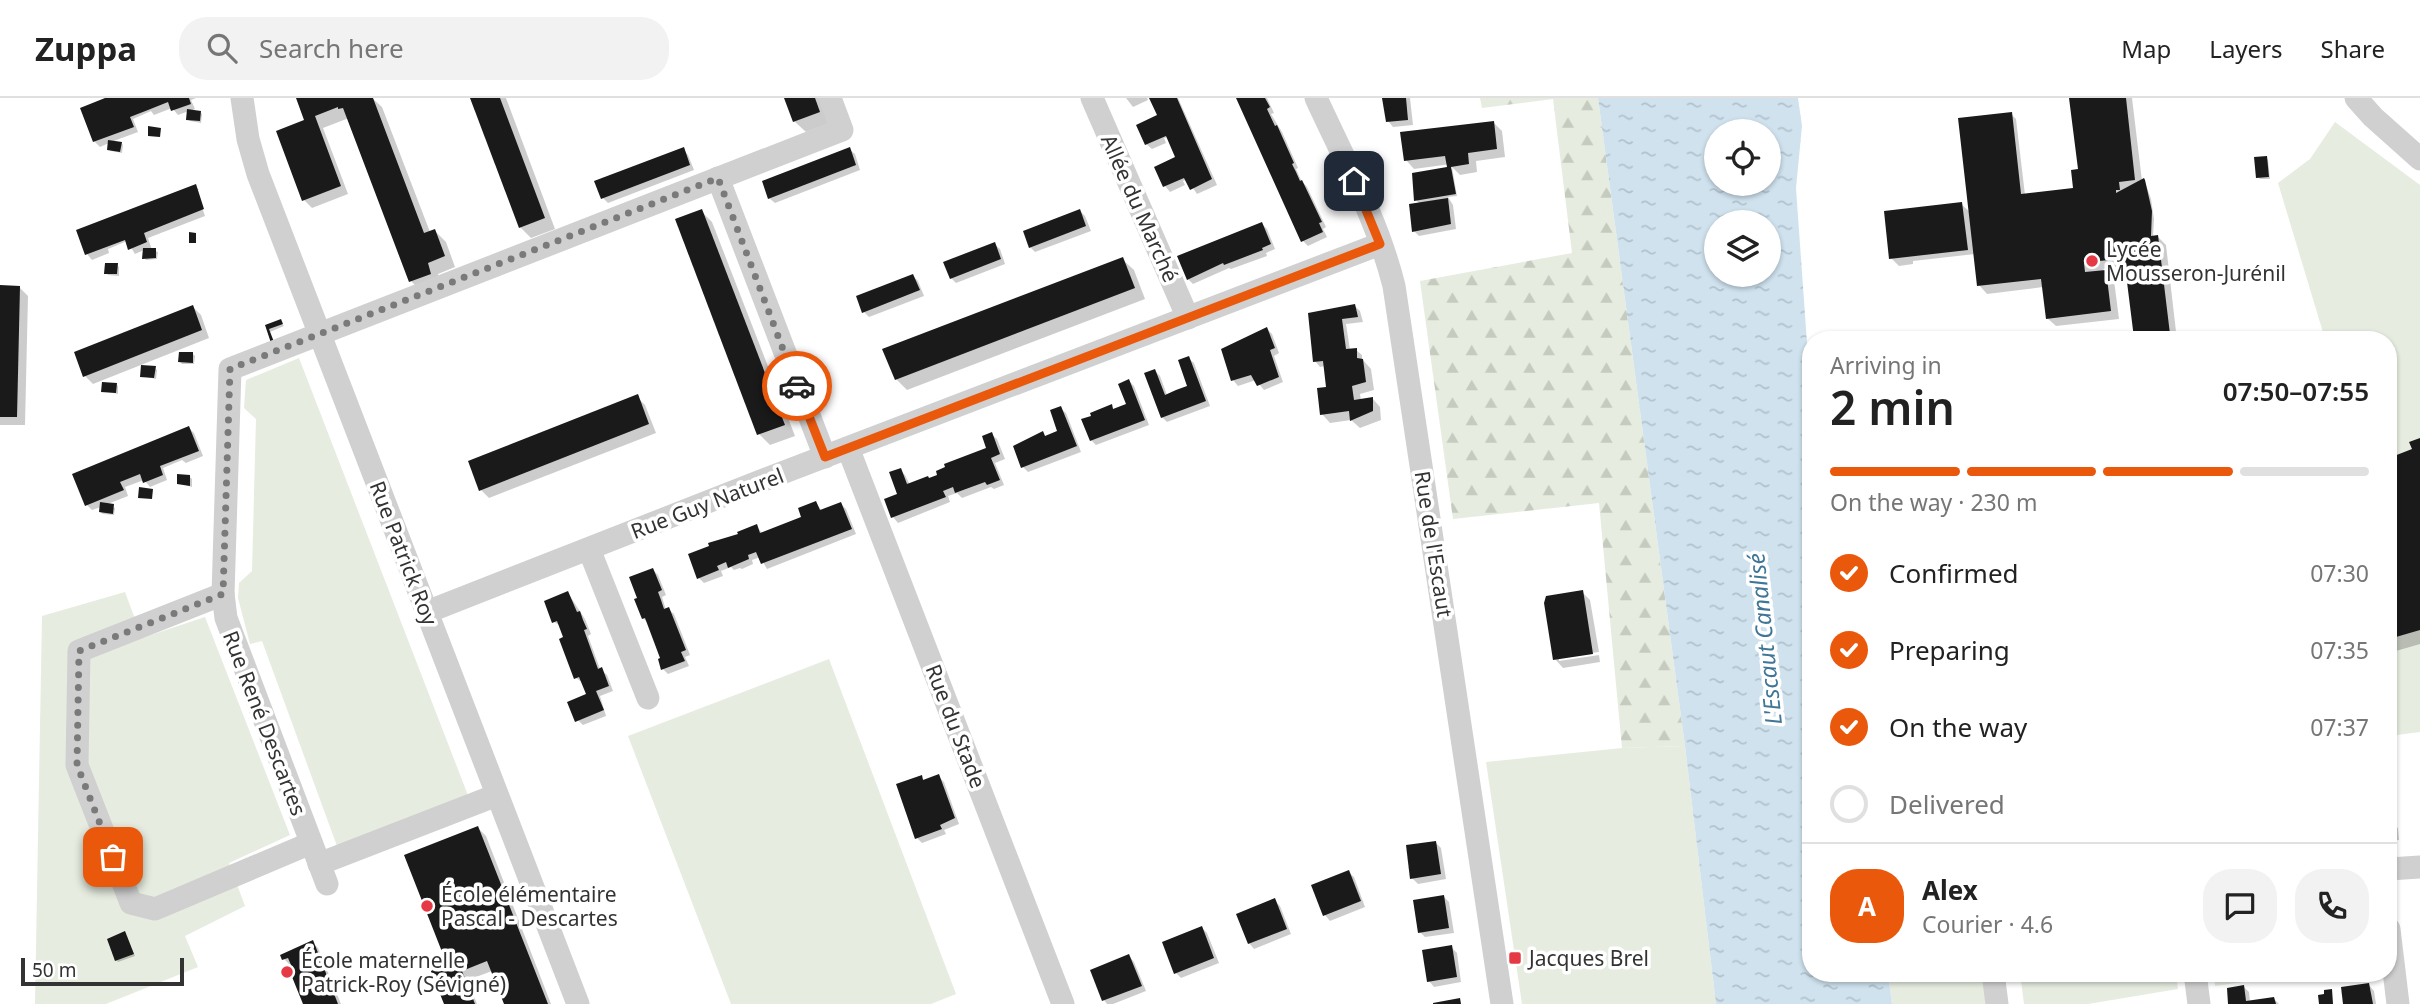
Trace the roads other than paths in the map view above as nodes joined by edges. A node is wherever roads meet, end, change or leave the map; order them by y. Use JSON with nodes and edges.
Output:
{"nodes":[{"id":1,"x":242,"y":98,"type":"edge"},
{"id":2,"x":830,"y":98,"type":"edge"},
{"id":3,"x":1092,"y":98,"type":"edge"},
{"id":4,"x":1316,"y":98,"type":"edge"},
{"id":5,"x":2356,"y":98,"type":"edge"},
{"id":6,"x":2420,"y":159,"type":"edge"},
{"id":7,"x":718,"y":178,"type":"junction"},
{"id":8,"x":1380,"y":244,"type":"junction"},
{"id":9,"x":1188,"y":318,"type":"junction"},
{"id":10,"x":319,"y":333,"type":"junction"},
{"id":11,"x":848,"y":448,"type":"junction"},
{"id":12,"x":825,"y":457,"type":"junction"},
{"id":13,"x":589,"y":549,"type":"junction"},
{"id":14,"x":223,"y":594,"type":"junction"},
{"id":15,"x":427,"y":612,"type":"junction"},
{"id":16,"x":648,"y":698,"type":"dead end"},
{"id":17,"x":497,"y":795,"type":"junction"},
{"id":18,"x":319,"y":864,"type":"junction"},
{"id":19,"x":2420,"y":867,"type":"edge"},
{"id":20,"x":2397,"y":868,"type":"edge"},
{"id":21,"x":1994,"y":982,"type":"edge"},
{"id":22,"x":2197,"y":982,"type":"edge"},
{"id":23,"x":2395,"y":982,"type":"edge"},
{"id":24,"x":578,"y":1004,"type":"edge"},
{"id":25,"x":1063,"y":1004,"type":"edge"},
{"id":26,"x":1502,"y":1004,"type":"edge"},
{"id":27,"x":1997,"y":1004,"type":"edge"},
{"id":28,"x":2199,"y":1004,"type":"edge"},
{"id":29,"x":2398,"y":1004,"type":"edge"}],
"edges":[{"from":1,"to":10,"type":"street","name":"Rue Patrick Roy"},
{"from":2,"to":7,"type":"street"},
{"from":3,"to":9,"type":"street","name":"Allée du Marché"},
{"from":4,"to":8,"type":"street","name":"Rue de l'Escaut"},
{"from":5,"to":6,"type":"street"},
{"from":7,"to":10,"type":"street"},
{"from":7,"to":12,"type":"street"},
{"from":8,"to":9,"type":"street","name":"Rue Guy Naturel"},
{"from":8,"to":26,"type":"street","name":"Rue de l'Escaut"},
{"from":9,"to":11,"type":"street","name":"Rue Guy Naturel"},
{"from":10,"to":14,"type":"street","name":"Rue René Descartes"},
{"from":10,"to":15,"type":"street","name":"Rue Patrick Roy"},
{"from":11,"to":12,"type":"street","name":"Rue Guy Naturel"},
{"from":11,"to":25,"type":"street","name":"Rue du Stade"},
{"from":12,"to":13,"type":"street","name":"Rue Guy Naturel"},
{"from":13,"to":15,"type":"street","name":"Rue Guy Naturel"},
{"from":13,"to":16,"type":"street"},
{"from":14,"to":18,"type":"street","name":"Rue René Descartes"},
{"from":14,"to":18,"type":"street"},
{"from":15,"to":17,"type":"street","name":"Rue Patrick Roy"},
{"from":17,"to":18,"type":"street"},
{"from":17,"to":24,"type":"street","name":"Rue Patrick Roy"},
{"from":19,"to":20,"type":"street"},
{"from":21,"to":27,"type":"street"},
{"from":22,"to":28,"type":"street"},
{"from":23,"to":29,"type":"street"}]}
